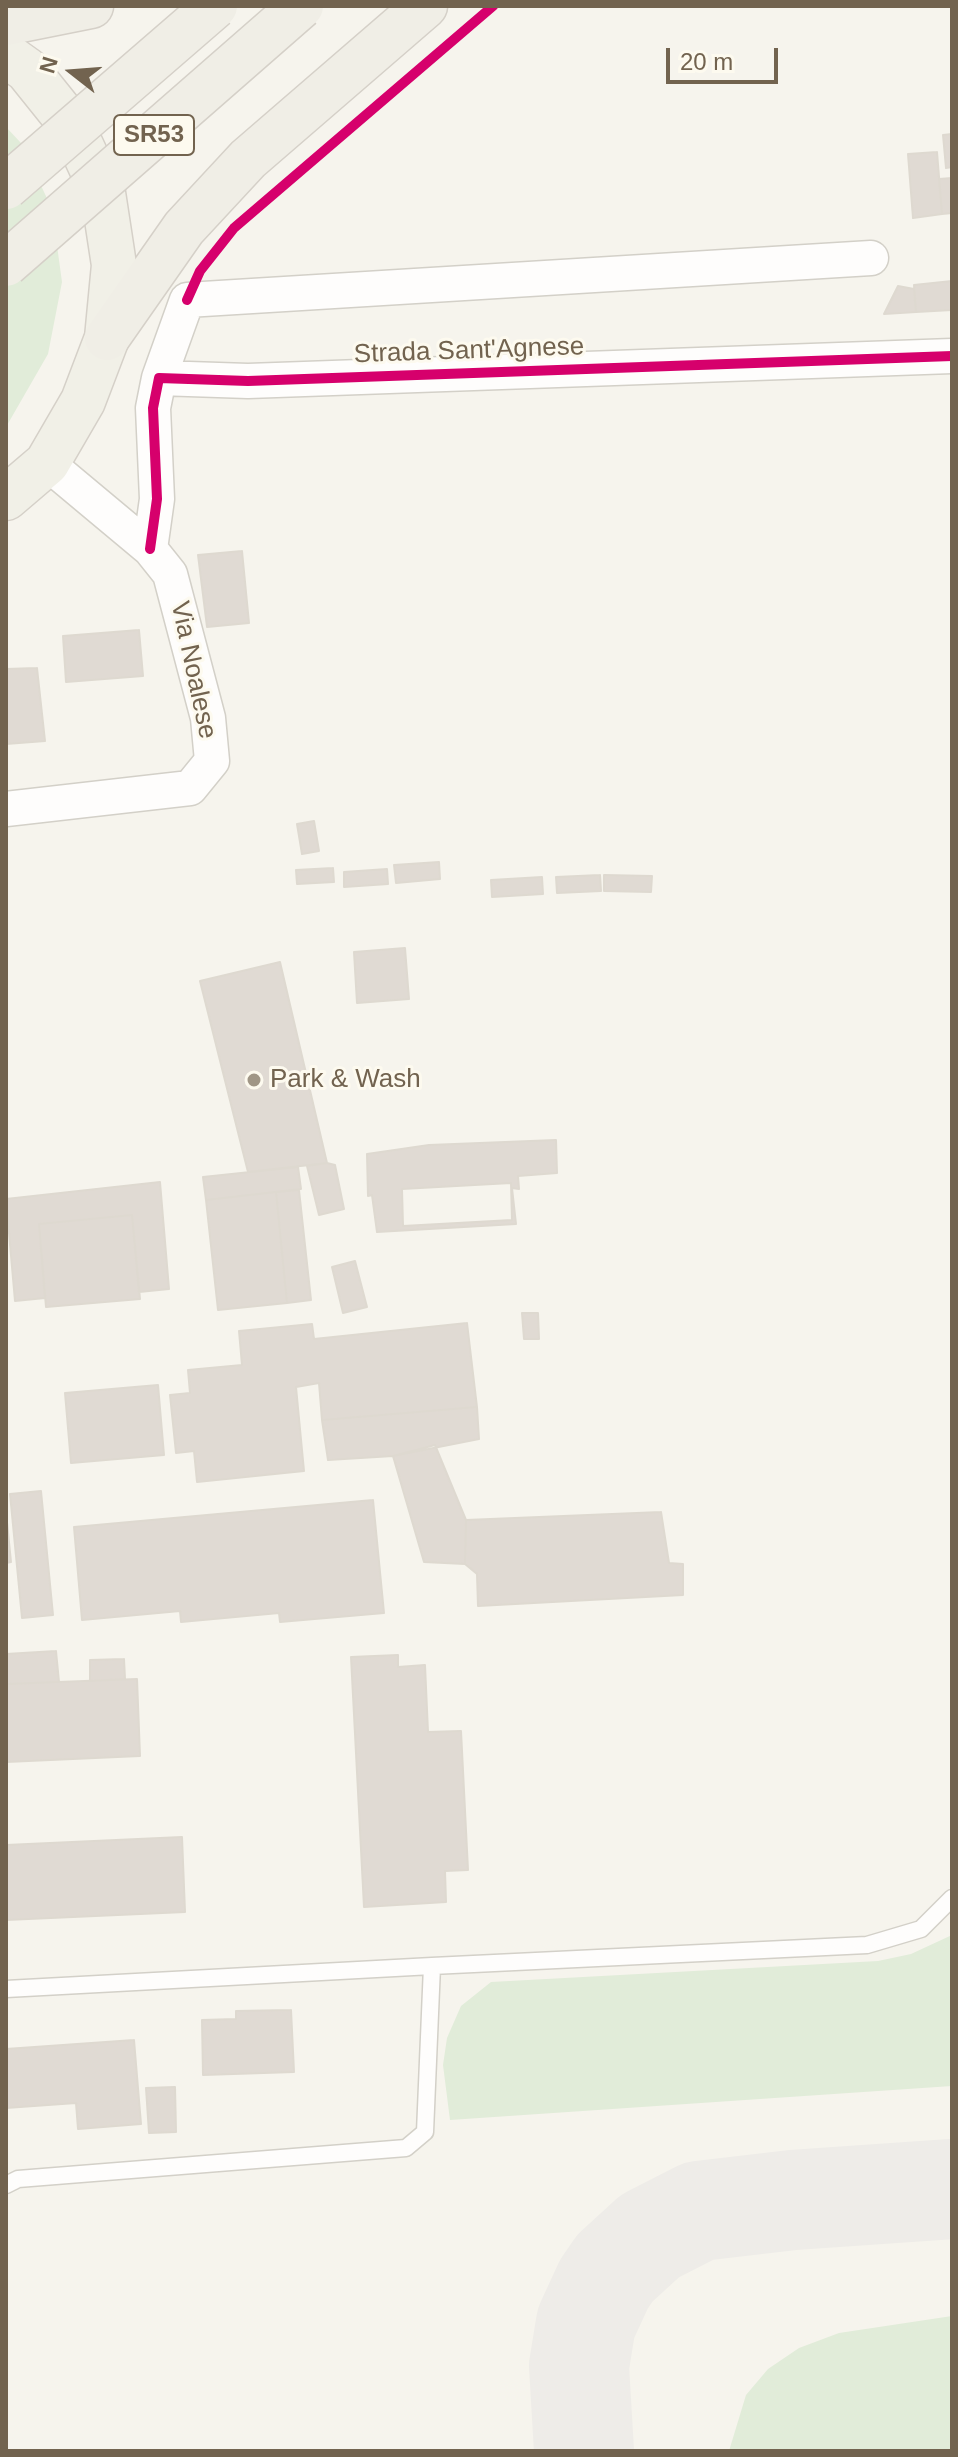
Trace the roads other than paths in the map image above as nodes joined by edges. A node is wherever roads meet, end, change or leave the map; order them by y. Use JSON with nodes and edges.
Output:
{"nodes":[{"id":1,"x":91,"y":6,"type":"edge"},
{"id":2,"x":215,"y":6,"type":"edge"},
{"id":3,"x":301,"y":6,"type":"edge"},
{"id":4,"x":425,"y":6,"type":"edge"},
{"id":5,"x":6,"y":23,"type":"edge"},
{"id":6,"x":6,"y":55,"type":"edge"},
{"id":7,"x":6,"y":187,"type":"edge"},
{"id":8,"x":871,"y":258,"type":"dead end"},
{"id":9,"x":6,"y":264,"type":"edge"},
{"id":10,"x":107,"y":338,"type":"junction"},
{"id":11,"x":952,"y":356,"type":"edge"},
{"id":12,"x":159,"y":378,"type":"junction"},
{"id":13,"x":47,"y":463,"type":"junction"},
{"id":14,"x":6,"y":498,"type":"edge"},
{"id":15,"x":150,"y":549,"type":"junction"},
{"id":16,"x":6,"y":809,"type":"edge"},
{"id":17,"x":952,"y":1898,"type":"edge"},
{"id":18,"x":432,"y":1966,"type":"junction"},
{"id":19,"x":6,"y":1989,"type":"edge"},
{"id":20,"x":6,"y":2185,"type":"edge"}],
"edges":[{"from":1,"to":5,"type":"highway"},
{"from":2,"to":7,"type":"highway","number":"SR53","bridge":true},
{"from":3,"to":9,"type":"highway","number":"SR53","bridge":true},
{"from":4,"to":10,"type":"highway"},
{"from":6,"to":10,"type":"main road"},
{"from":8,"to":12,"type":"street"},
{"from":10,"to":13,"type":"main road"},
{"from":11,"to":12,"type":"street","name":"Strada Sant'Agnese"},
{"from":12,"to":15,"type":"street"},
{"from":13,"to":14,"type":"main road"},
{"from":13,"to":15,"type":"street","name":"Via Noalese"},
{"from":15,"to":16,"type":"street","name":"Via Noalese"},
{"from":17,"to":18,"type":"lane"},
{"from":18,"to":19,"type":"lane"},
{"from":18,"to":20,"type":"lane"}]}
